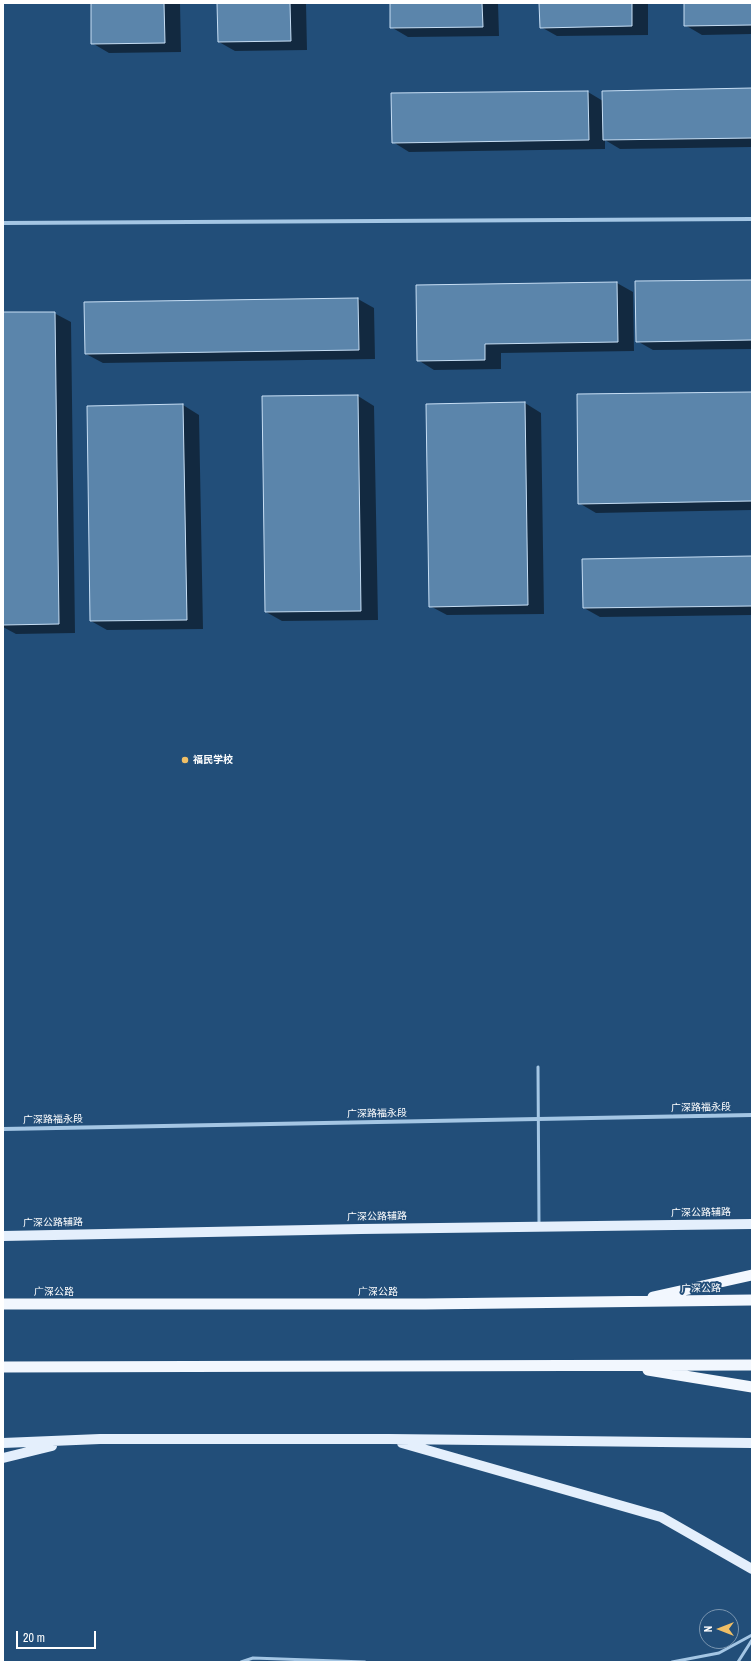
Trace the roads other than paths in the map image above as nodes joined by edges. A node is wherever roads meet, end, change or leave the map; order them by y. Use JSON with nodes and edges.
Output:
{"nodes":[{"id":1,"x":752,"y":220,"type":"edge"},
{"id":2,"x":3,"y":223,"type":"edge"},
{"id":3,"x":538,"y":1067,"type":"dead end"},
{"id":4,"x":752,"y":1116,"type":"edge"},
{"id":5,"x":539,"y":1119,"type":"junction"},
{"id":6,"x":3,"y":1129,"type":"edge"},
{"id":7,"x":752,"y":1224,"type":"edge"},
{"id":8,"x":539,"y":1227,"type":"junction"},
{"id":9,"x":3,"y":1236,"type":"edge"},
{"id":10,"x":28,"y":1236,"type":"junction"},
{"id":11,"x":3,"y":1242,"type":"edge"},
{"id":12,"x":752,"y":1275,"type":"edge"},
{"id":13,"x":752,"y":1300,"type":"edge"},
{"id":14,"x":630,"y":1302,"type":"junction"},
{"id":15,"x":3,"y":1304,"type":"edge"},
{"id":16,"x":616,"y":1365,"type":"junction"},
{"id":17,"x":752,"y":1365,"type":"edge"},
{"id":18,"x":3,"y":1367,"type":"edge"},
{"id":19,"x":752,"y":1387,"type":"edge"},
{"id":20,"x":388,"y":1439,"type":"junction"},
{"id":21,"x":100,"y":1440,"type":"junction"},
{"id":22,"x":3,"y":1443,"type":"edge"},
{"id":23,"x":752,"y":1443,"type":"edge"},
{"id":24,"x":3,"y":1458,"type":"edge"},
{"id":25,"x":752,"y":1569,"type":"edge"},
{"id":26,"x":752,"y":1635,"type":"edge"},
{"id":27,"x":752,"y":1640,"type":"edge"},
{"id":28,"x":241,"y":1662,"type":"edge"},
{"id":29,"x":365,"y":1662,"type":"edge"},
{"id":30,"x":672,"y":1662,"type":"edge"},
{"id":31,"x":738,"y":1662,"type":"edge"}],
"edges":[{"from":1,"to":2,"type":"street"},
{"from":3,"to":5,"type":"lane"},
{"from":4,"to":5,"type":"street","name":"广深路福永段"},
{"from":5,"to":6,"type":"street","name":"广深路福永段"},
{"from":5,"to":8,"type":"lane"},
{"from":7,"to":8,"type":"main road","name":"广深公路辅路"},
{"from":8,"to":10,"type":"main road","name":"广深公路辅路"},
{"from":9,"to":10,"type":"main road","name":"广深公路辅路"},
{"from":10,"to":11,"type":"main road"},
{"from":12,"to":14,"type":"highway"},
{"from":13,"to":14,"type":"highway","name":"广深公路"},
{"from":14,"to":15,"type":"highway","name":"广深公路"},
{"from":16,"to":17,"type":"highway"},
{"from":16,"to":18,"type":"highway"},
{"from":16,"to":19,"type":"highway"},
{"from":20,"to":21,"type":"main road"},
{"from":20,"to":23,"type":"main road"},
{"from":20,"to":25,"type":"main road"},
{"from":21,"to":22,"type":"main road"},
{"from":21,"to":24,"type":"main road"},
{"from":26,"to":30,"type":"lane"},
{"from":27,"to":31,"type":"lane"},
{"from":28,"to":29,"type":"lane"}]}
